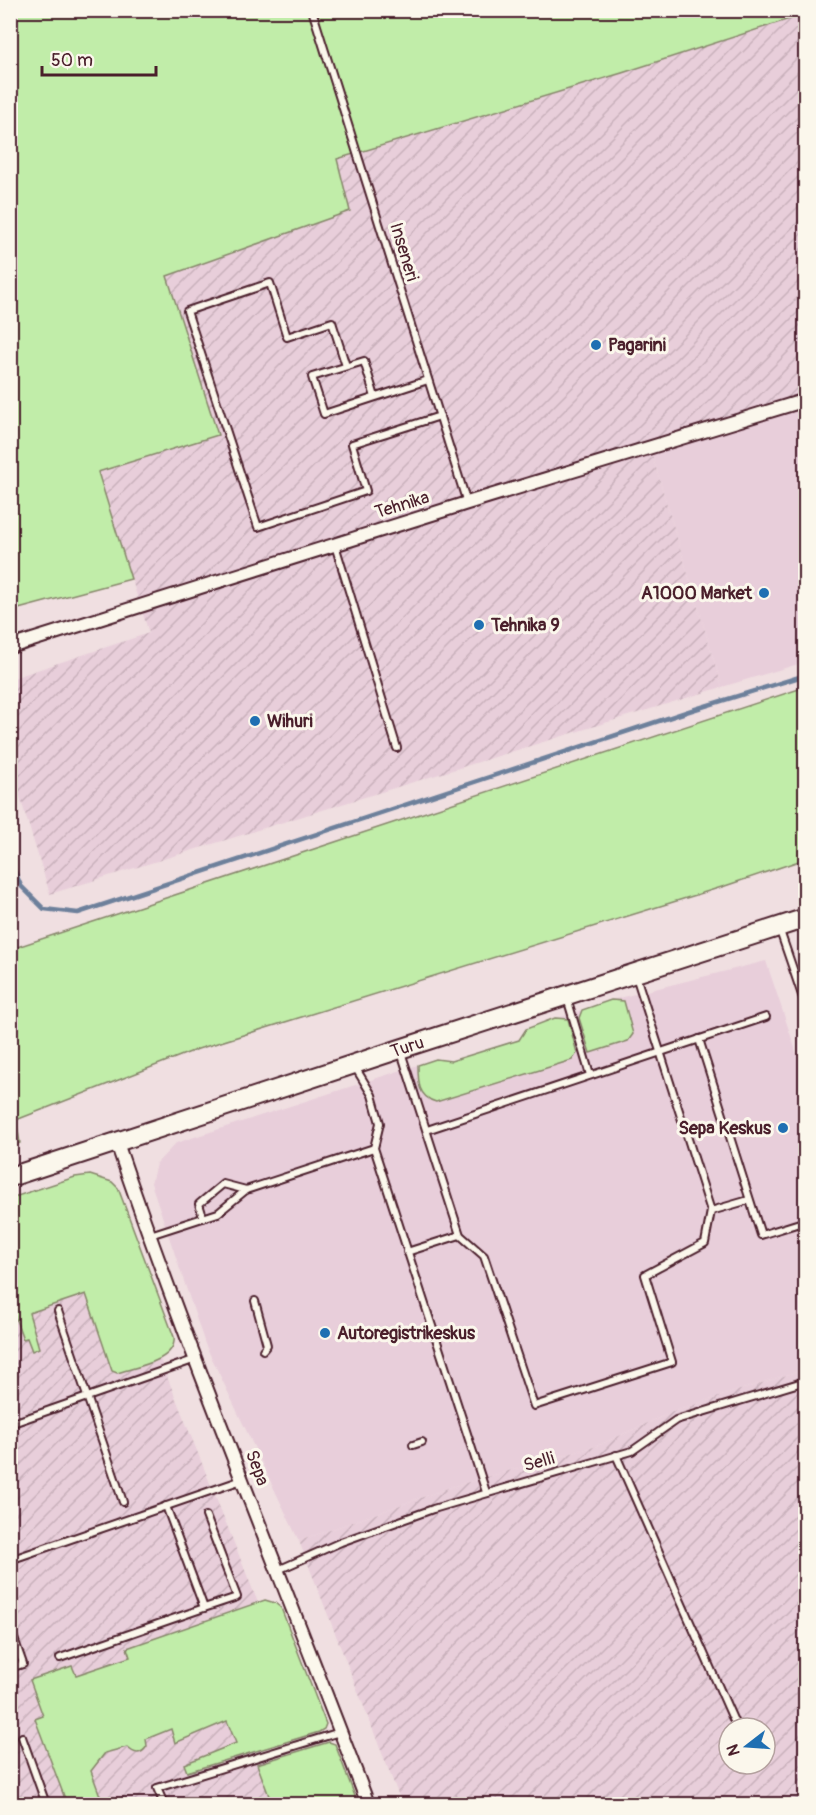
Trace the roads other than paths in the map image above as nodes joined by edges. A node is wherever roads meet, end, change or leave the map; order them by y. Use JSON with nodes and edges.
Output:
{"nodes":[{"id":1,"x":312,"y":10,"type":"edge"},
{"id":2,"x":346,"y":366,"type":"junction"},
{"id":3,"x":428,"y":380,"type":"junction"},
{"id":4,"x":375,"y":397,"type":"junction"},
{"id":5,"x":806,"y":400,"type":"edge"},
{"id":6,"x":440,"y":416,"type":"junction"},
{"id":7,"x":467,"y":503,"type":"junction"},
{"id":8,"x":335,"y":545,"type":"junction"},
{"id":9,"x":10,"y":647,"type":"edge"},
{"id":10,"x":397,"y":748,"type":"dead end"},
{"id":11,"x":806,"y":918,"type":"edge"},
{"id":12,"x":778,"y":926,"type":"junction"},
{"id":13,"x":635,"y":974,"type":"junction"},
{"id":14,"x":566,"y":996,"type":"junction"},
{"id":15,"x":806,"y":1007,"type":"edge"},
{"id":16,"x":766,"y":1017,"type":"dead end"},
{"id":17,"x":699,"y":1039,"type":"junction"},
{"id":18,"x":400,"y":1049,"type":"junction"},
{"id":19,"x":660,"y":1052,"type":"junction"},
{"id":20,"x":353,"y":1064,"type":"junction"},
{"id":21,"x":590,"y":1075,"type":"junction"},
{"id":22,"x":427,"y":1130,"type":"junction"},
{"id":23,"x":117,"y":1143,"type":"junction"},
{"id":24,"x":374,"y":1148,"type":"junction"},
{"id":25,"x":10,"y":1178,"type":"edge"},
{"id":26,"x":246,"y":1190,"type":"junction"},
{"id":27,"x":750,"y":1200,"type":"junction"},
{"id":28,"x":711,"y":1211,"type":"junction"},
{"id":29,"x":203,"y":1217,"type":"junction"},
{"id":30,"x":806,"y":1221,"type":"edge"},
{"id":31,"x":150,"y":1235,"type":"junction"},
{"id":32,"x":460,"y":1235,"type":"junction"},
{"id":33,"x":407,"y":1252,"type":"junction"},
{"id":34,"x":255,"y":1301,"type":"dead end"},
{"id":35,"x":58,"y":1311,"type":"dead end"},
{"id":36,"x":263,"y":1350,"type":"dead end"},
{"id":37,"x":197,"y":1359,"type":"junction"},
{"id":38,"x":806,"y":1381,"type":"edge"},
{"id":39,"x":87,"y":1397,"type":"junction"},
{"id":40,"x":12,"y":1423,"type":"edge"},
{"id":41,"x":10,"y":1433,"type":"edge"},
{"id":42,"x":422,"y":1442,"type":"dead end"},
{"id":43,"x":413,"y":1445,"type":"dead end"},
{"id":44,"x":616,"y":1455,"type":"junction"},
{"id":45,"x":242,"y":1480,"type":"junction"},
{"id":46,"x":486,"y":1492,"type":"junction"},
{"id":47,"x":123,"y":1502,"type":"dead end"},
{"id":48,"x":166,"y":1506,"type":"junction"},
{"id":49,"x":206,"y":1516,"type":"dead end"},
{"id":50,"x":10,"y":1560,"type":"edge"},
{"id":51,"x":277,"y":1570,"type":"junction"},
{"id":52,"x":204,"y":1608,"type":"junction"},
{"id":53,"x":10,"y":1627,"type":"edge"},
{"id":54,"x":60,"y":1658,"type":"dead end"},
{"id":55,"x":10,"y":1668,"type":"edge"},
{"id":56,"x":732,"y":1716,"type":"edge"},
{"id":57,"x":341,"y":1732,"type":"junction"},
{"id":58,"x":22,"y":1737,"type":"dead end"},
{"id":59,"x":46,"y":1804,"type":"edge"},
{"id":60,"x":164,"y":1804,"type":"edge"},
{"id":61,"x":368,"y":1804,"type":"edge"}],
"edges":[{"from":1,"to":3,"type":"lane","name":"Inseneri"},
{"from":2,"to":4,"type":"lane"},
{"from":2,"to":4,"type":"lane"},
{"from":2,"to":6,"type":"lane"},
{"from":3,"to":4,"type":"lane"},
{"from":3,"to":6,"type":"lane","name":"Inseneri"},
{"from":5,"to":7,"type":"street","name":"Tehnika"},
{"from":6,"to":7,"type":"lane","name":"Inseneri"},
{"from":7,"to":8,"type":"street","name":"Tehnika"},
{"from":8,"to":9,"type":"street","name":"Tehnika"},
{"from":8,"to":10,"type":"lane"},
{"from":11,"to":12,"type":"main road","name":"Turu"},
{"from":12,"to":13,"type":"main road","name":"Turu"},
{"from":12,"to":15,"type":"lane"},
{"from":13,"to":14,"type":"main road","name":"Turu"},
{"from":13,"to":19,"type":"lane"},
{"from":14,"to":18,"type":"main road","name":"Turu"},
{"from":14,"to":21,"type":"lane"},
{"from":16,"to":17,"type":"lane"},
{"from":17,"to":19,"type":"lane"},
{"from":17,"to":27,"type":"lane"},
{"from":18,"to":20,"type":"main road","name":"Turu"},
{"from":18,"to":22,"type":"lane"},
{"from":19,"to":21,"type":"lane"},
{"from":19,"to":28,"type":"lane"},
{"from":20,"to":23,"type":"main road","name":"Turu"},
{"from":20,"to":24,"type":"lane"},
{"from":21,"to":22,"type":"lane"},
{"from":22,"to":32,"type":"lane"},
{"from":23,"to":25,"type":"main road","name":"Turu"},
{"from":23,"to":31,"type":"street","name":"Sepa"},
{"from":24,"to":26,"type":"lane"},
{"from":24,"to":33,"type":"lane"},
{"from":26,"to":29,"type":"lane"},
{"from":26,"to":29,"type":"lane"},
{"from":27,"to":28,"type":"lane"},
{"from":27,"to":30,"type":"lane"},
{"from":28,"to":32,"type":"lane"},
{"from":29,"to":31,"type":"lane"},
{"from":31,"to":37,"type":"street","name":"Sepa"},
{"from":32,"to":33,"type":"lane"},
{"from":33,"to":46,"type":"lane"},
{"from":34,"to":36,"type":"lane"},
{"from":35,"to":39,"type":"lane"},
{"from":37,"to":39,"type":"lane"},
{"from":37,"to":45,"type":"street","name":"Sepa"},
{"from":38,"to":44,"type":"lane","name":"Selli"},
{"from":39,"to":40,"type":"lane"},
{"from":39,"to":47,"type":"lane"},
{"from":40,"to":41,"type":"lane"},
{"from":42,"to":43,"type":"lane"},
{"from":44,"to":46,"type":"lane","name":"Selli"},
{"from":44,"to":56,"type":"lane"},
{"from":45,"to":48,"type":"lane"},
{"from":45,"to":51,"type":"street","name":"Sepa"},
{"from":46,"to":51,"type":"lane","name":"Selli"},
{"from":48,"to":50,"type":"lane"},
{"from":48,"to":52,"type":"lane"},
{"from":49,"to":52,"type":"lane"},
{"from":51,"to":57,"type":"street","name":"Sepa"},
{"from":52,"to":54,"type":"lane"},
{"from":53,"to":55,"type":"lane"},
{"from":57,"to":60,"type":"lane"},
{"from":57,"to":61,"type":"street","name":"Sepa"},
{"from":58,"to":59,"type":"lane"}]}
